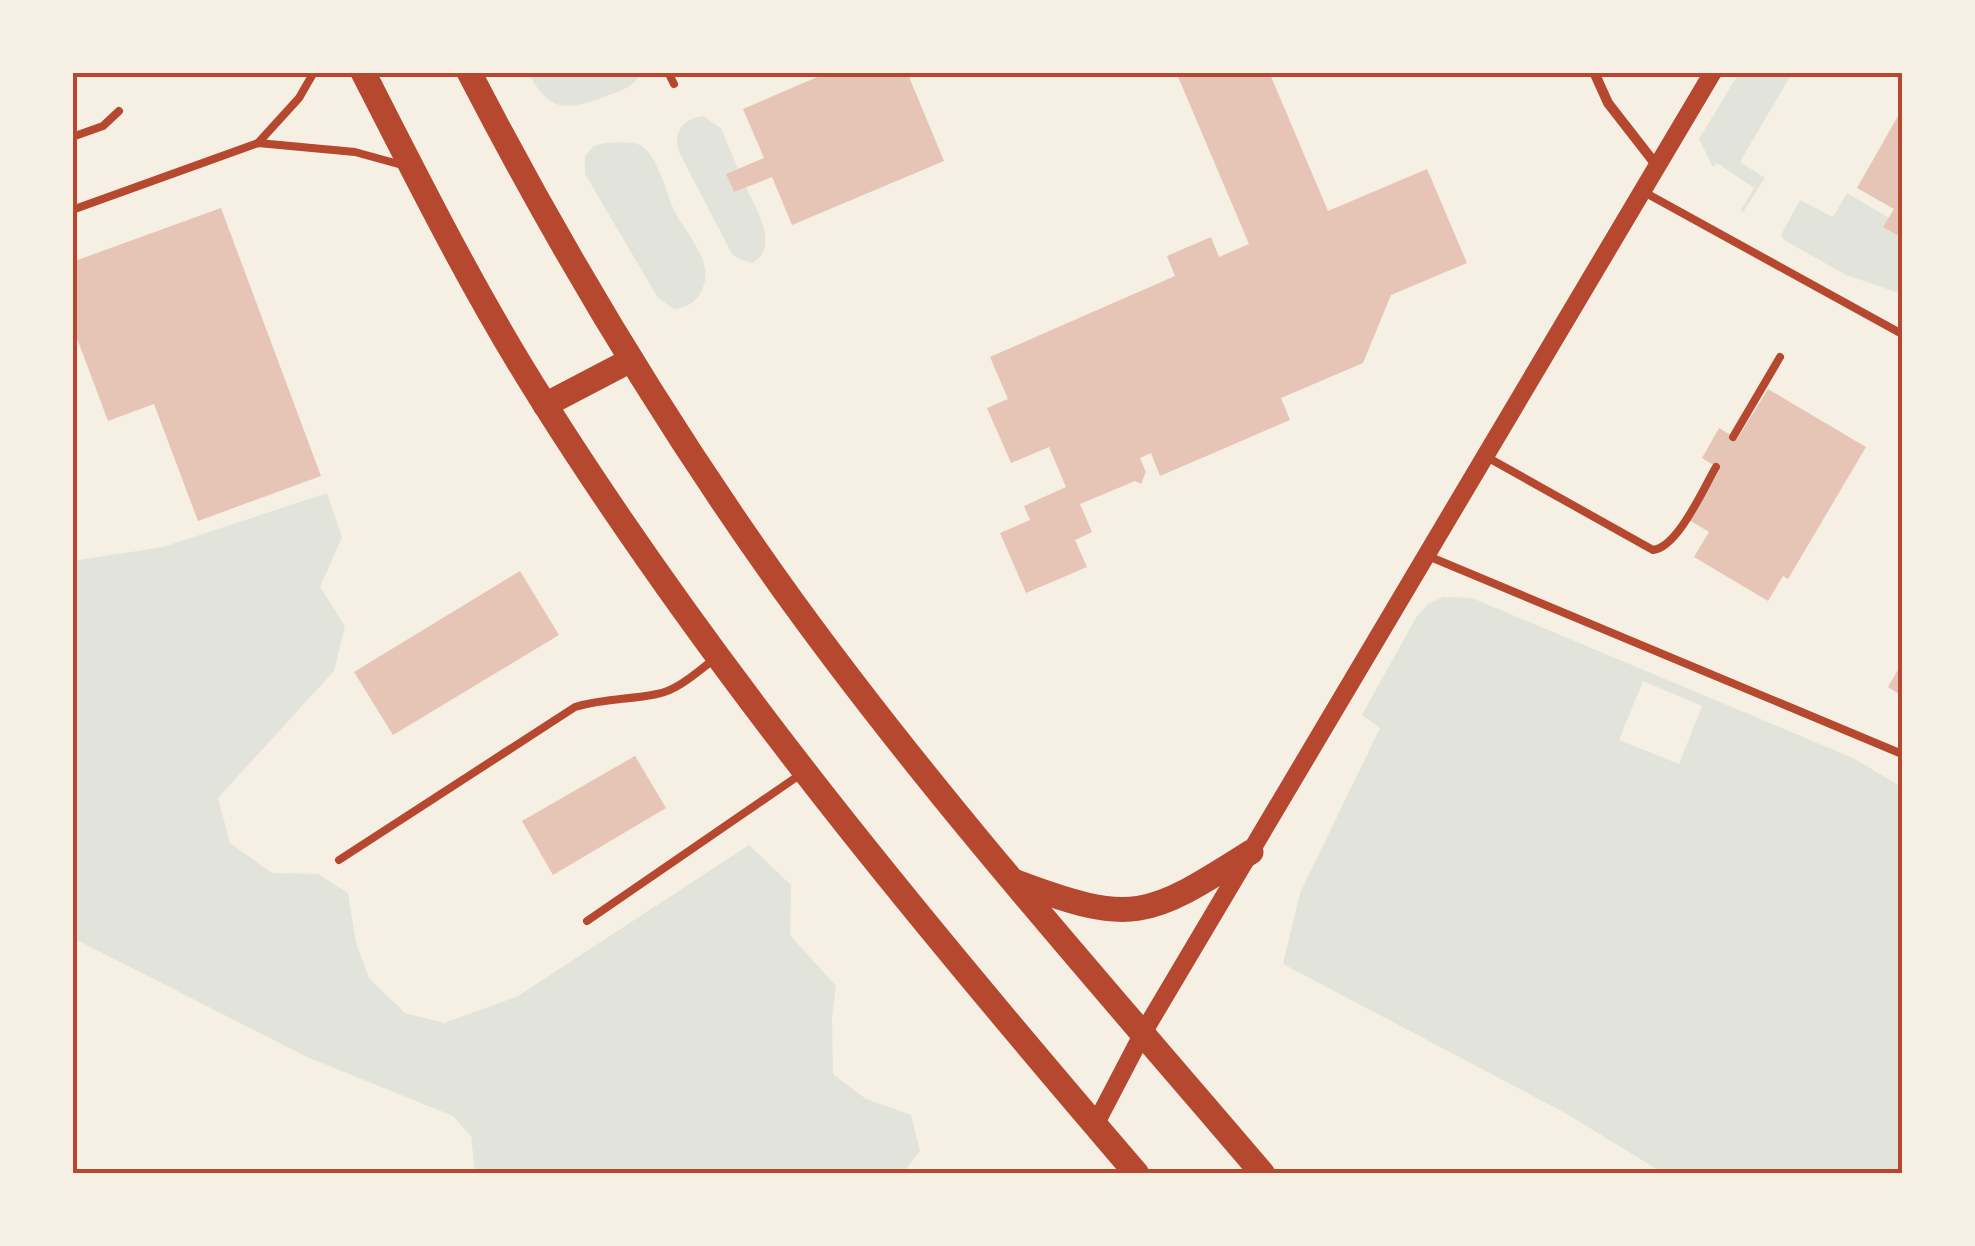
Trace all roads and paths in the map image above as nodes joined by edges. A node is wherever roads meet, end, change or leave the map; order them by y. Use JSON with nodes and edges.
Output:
{"nodes":[{"id":1,"x":314,"y":72,"type":"edge"},
{"id":2,"x":363,"y":72,"type":"edge"},
{"id":3,"x":469,"y":72,"type":"edge"},
{"id":4,"x":668,"y":72,"type":"edge"},
{"id":5,"x":1594,"y":72,"type":"edge"},
{"id":6,"x":1712,"y":72,"type":"edge"},
{"id":7,"x":674,"y":84,"type":"dead end"},
{"id":8,"x":120,"y":111,"type":"dead end"},
{"id":9,"x":72,"y":137,"type":"edge"},
{"id":10,"x":258,"y":143,"type":"junction"},
{"id":11,"x":1657,"y":166,"type":"junction"},
{"id":12,"x":412,"y":167,"type":"junction"},
{"id":13,"x":1642,"y":191,"type":"junction"},
{"id":14,"x":72,"y":210,"type":"edge"},
{"id":15,"x":1902,"y":334,"type":"edge"},
{"id":16,"x":1780,"y":357,"type":"dead end"},
{"id":17,"x":631,"y":360,"type":"junction"},
{"id":18,"x":545,"y":405,"type":"junction"},
{"id":19,"x":1733,"y":437,"type":"dead end"},
{"id":20,"x":1486,"y":456,"type":"junction"},
{"id":21,"x":1716,"y":466,"type":"dead end"},
{"id":22,"x":1428,"y":556,"type":"junction"},
{"id":23,"x":717,"y":657,"type":"junction"},
{"id":24,"x":1902,"y":754,"type":"edge"},
{"id":25,"x":804,"y":772,"type":"junction"},
{"id":26,"x":1251,"y":852,"type":"junction"},
{"id":27,"x":339,"y":860,"type":"dead end"},
{"id":28,"x":1012,"y":880,"type":"junction"},
{"id":29,"x":587,"y":922,"type":"dead end"},
{"id":30,"x":1143,"y":1033,"type":"junction"},
{"id":31,"x":1095,"y":1125,"type":"junction"},
{"id":32,"x":1137,"y":1174,"type":"edge"},
{"id":33,"x":1264,"y":1174,"type":"edge"}],
"edges":[{"from":1,"to":10,"type":"lane"},
{"from":2,"to":12,"type":"main road"},
{"from":3,"to":17,"type":"main road"},
{"from":4,"to":7,"type":"lane"},
{"from":5,"to":11,"type":"street"},
{"from":6,"to":11,"type":"street"},
{"from":8,"to":9,"type":"lane"},
{"from":10,"to":12,"type":"lane"},
{"from":10,"to":14,"type":"lane"},
{"from":11,"to":13,"type":"street"},
{"from":12,"to":18,"type":"main road"},
{"from":13,"to":15,"type":"lane"},
{"from":13,"to":20,"type":"street"},
{"from":16,"to":19,"type":"lane"},
{"from":17,"to":18,"type":"main road"},
{"from":17,"to":28,"type":"main road"},
{"from":18,"to":23,"type":"main road"},
{"from":20,"to":21,"type":"lane"},
{"from":20,"to":22,"type":"street"},
{"from":22,"to":24,"type":"lane"},
{"from":22,"to":26,"type":"street"},
{"from":23,"to":25,"type":"main road"},
{"from":23,"to":27,"type":"lane"},
{"from":25,"to":29,"type":"lane"},
{"from":25,"to":31,"type":"main road"},
{"from":26,"to":28,"type":"main road"},
{"from":26,"to":30,"type":"street"},
{"from":28,"to":30,"type":"main road"},
{"from":30,"to":31,"type":"street"},
{"from":30,"to":33,"type":"main road"},
{"from":31,"to":32,"type":"main road"}]}
